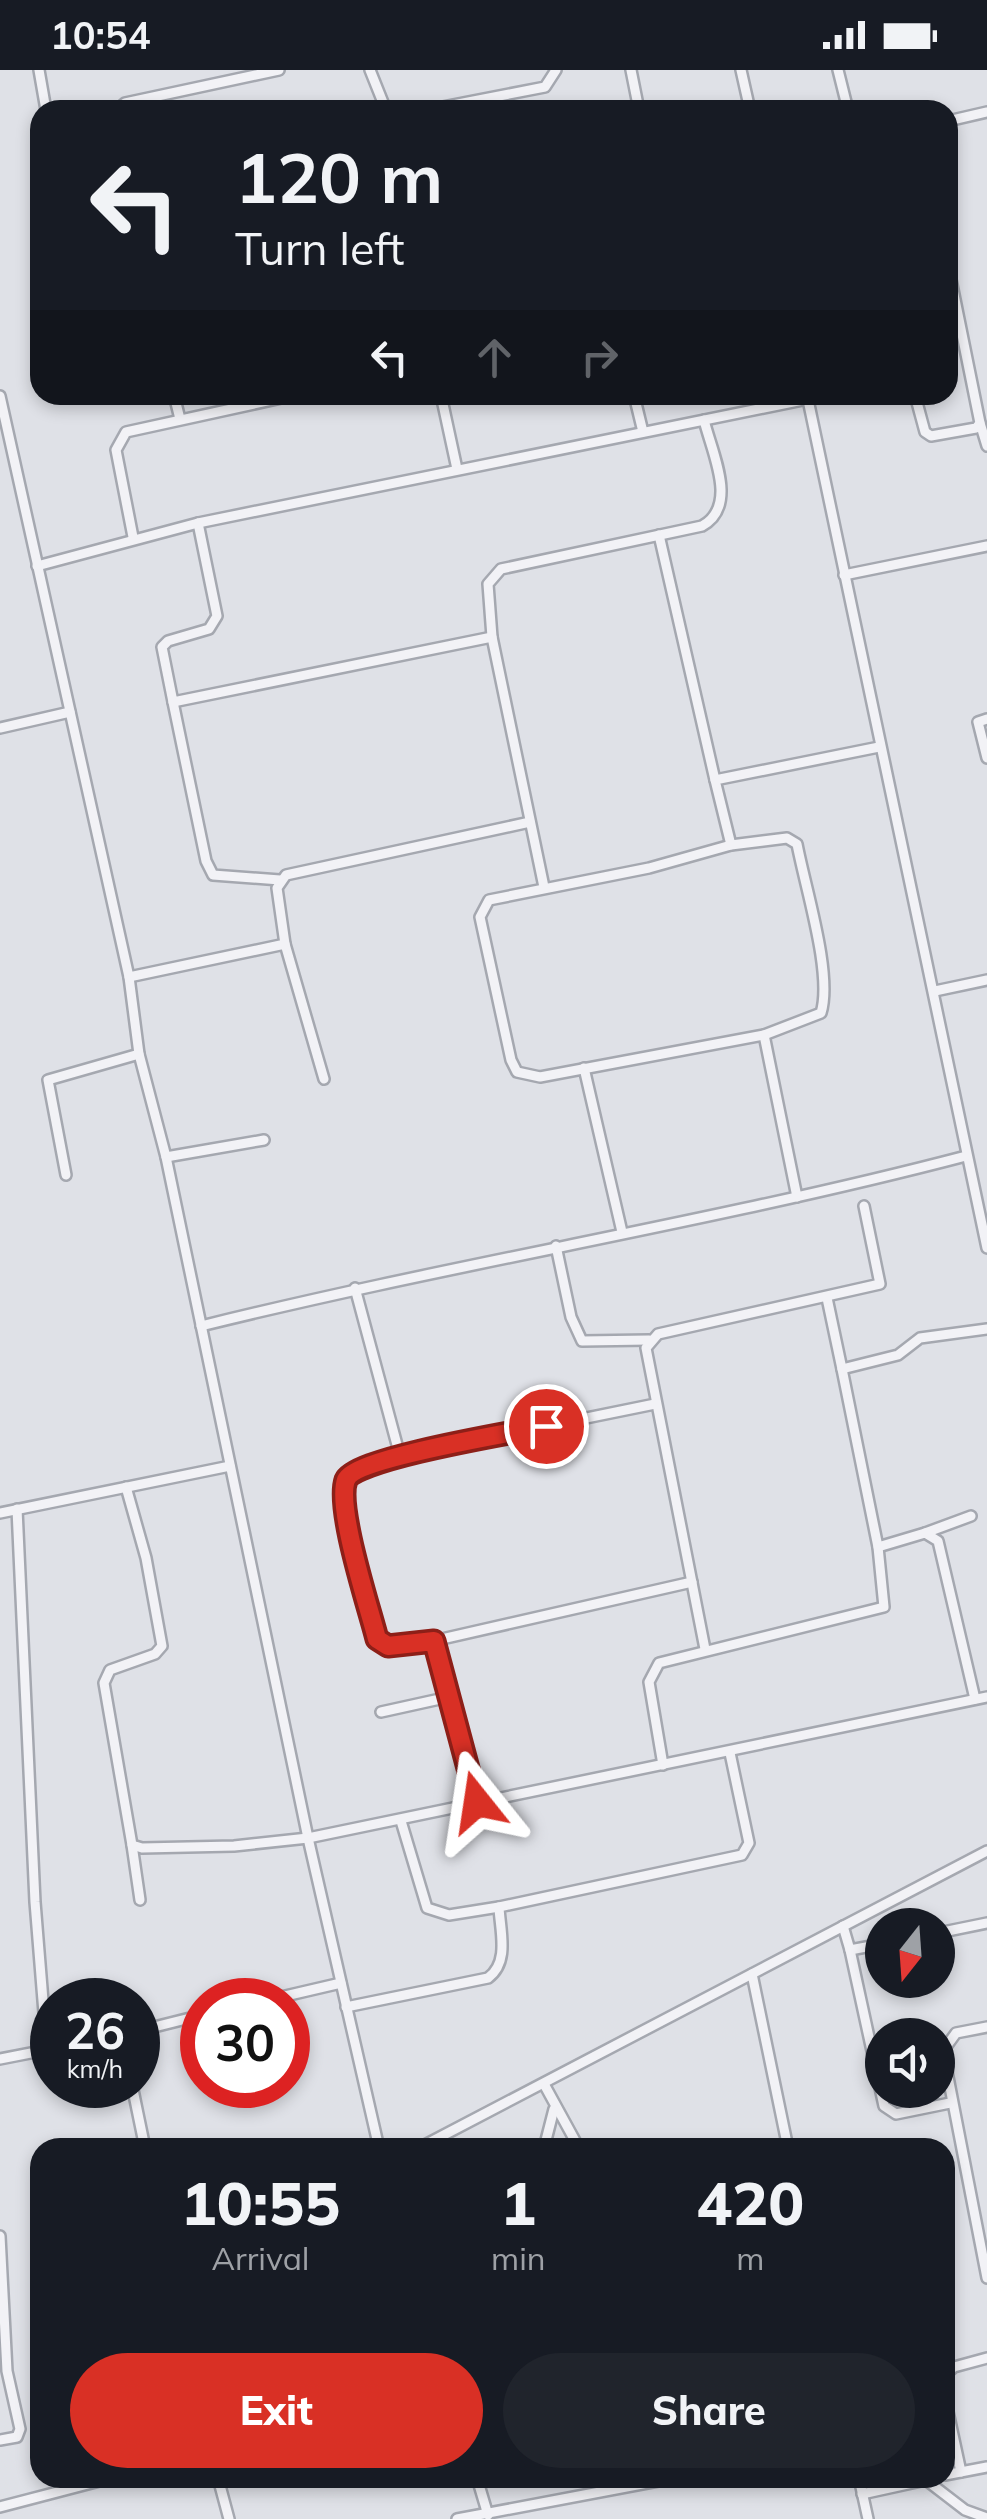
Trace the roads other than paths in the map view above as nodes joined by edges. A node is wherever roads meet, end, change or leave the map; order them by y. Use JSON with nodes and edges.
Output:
{"nodes":[{"id":1,"x":39,"y":70,"type":"edge"},
{"id":2,"x":278,"y":70,"type":"edge"},
{"id":3,"x":370,"y":70,"type":"edge"},
{"id":4,"x":556,"y":70,"type":"edge"},
{"id":5,"x":631,"y":70,"type":"edge"},
{"id":6,"x":742,"y":70,"type":"edge"},
{"id":7,"x":838,"y":70,"type":"edge"},
{"id":8,"x":44,"y":100,"type":"edge"},
{"id":9,"x":138,"y":100,"type":"edge"},
{"id":10,"x":382,"y":100,"type":"edge"},
{"id":11,"x":480,"y":100,"type":"edge"},
{"id":12,"x":637,"y":100,"type":"edge"},
{"id":13,"x":748,"y":100,"type":"edge"},
{"id":14,"x":846,"y":100,"type":"edge"},
{"id":15,"x":987,"y":112,"type":"edge"},
{"id":16,"x":958,"y":119,"type":"edge"},
{"id":17,"x":958,"y":314,"type":"edge"},
{"id":18,"x":0,"y":396,"type":"edge"},
{"id":19,"x":176,"y":405,"type":"edge"},
{"id":20,"x":247,"y":405,"type":"edge"},
{"id":21,"x":443,"y":405,"type":"edge"},
{"id":22,"x":636,"y":405,"type":"edge"},
{"id":23,"x":771,"y":405,"type":"edge"},
{"id":24,"x":809,"y":405,"type":"edge"},
{"id":25,"x":918,"y":405,"type":"edge"},
{"id":26,"x":180,"y":419,"type":"junction"},
{"id":27,"x":704,"y":420,"type":"junction"},
{"id":28,"x":980,"y":423,"type":"junction"},
{"id":29,"x":643,"y":432,"type":"junction"},
{"id":30,"x":987,"y":446,"type":"edge"},
{"id":31,"x":456,"y":469,"type":"junction"},
{"id":32,"x":198,"y":523,"type":"junction"},
{"id":33,"x":659,"y":535,"type":"junction"},
{"id":34,"x":134,"y":537,"type":"junction"},
{"id":35,"x":987,"y":546,"type":"edge"},
{"id":36,"x":36,"y":566,"type":"junction"},
{"id":37,"x":844,"y":575,"type":"junction"},
{"id":38,"x":492,"y":637,"type":"junction"},
{"id":39,"x":173,"y":702,"type":"junction"},
{"id":40,"x":70,"y":712,"type":"junction"},
{"id":41,"x":987,"y":720,"type":"edge"},
{"id":42,"x":0,"y":728,"type":"edge"},
{"id":43,"x":879,"y":747,"type":"junction"},
{"id":44,"x":987,"y":758,"type":"edge"},
{"id":45,"x":714,"y":780,"type":"junction"},
{"id":46,"x":530,"y":822,"type":"junction"},
{"id":47,"x":731,"y":845,"type":"junction"},
{"id":48,"x":280,"y":880,"type":"junction"},
{"id":49,"x":544,"y":887,"type":"junction"},
{"id":50,"x":285,"y":944,"type":"junction"},
{"id":51,"x":129,"y":977,"type":"junction"},
{"id":52,"x":987,"y":980,"type":"edge"},
{"id":53,"x":935,"y":991,"type":"junction"},
{"id":54,"x":764,"y":1034,"type":"junction"},
{"id":55,"x":139,"y":1054,"type":"junction"},
{"id":56,"x":584,"y":1068,"type":"junction"},
{"id":57,"x":324,"y":1080,"type":"dead end"},
{"id":58,"x":264,"y":1140,"type":"dead end"},
{"id":59,"x":966,"y":1156,"type":"junction"},
{"id":60,"x":166,"y":1158,"type":"junction"},
{"id":61,"x":66,"y":1175,"type":"dead end"},
{"id":62,"x":797,"y":1197,"type":"junction"},
{"id":63,"x":864,"y":1206,"type":"dead end"},
{"id":64,"x":622,"y":1232,"type":"junction"},
{"id":65,"x":556,"y":1246,"type":"junction"},
{"id":66,"x":987,"y":1248,"type":"edge"},
{"id":67,"x":355,"y":1288,"type":"junction"},
{"id":68,"x":827,"y":1298,"type":"junction"},
{"id":69,"x":201,"y":1326,"type":"junction"},
{"id":70,"x":987,"y":1330,"type":"edge"},
{"id":71,"x":650,"y":1340,"type":"junction"},
{"id":72,"x":842,"y":1369,"type":"junction"},
{"id":73,"x":654,"y":1404,"type":"junction"},
{"id":74,"x":400,"y":1456,"type":"junction"},
{"id":75,"x":230,"y":1466,"type":"junction"},
{"id":76,"x":126,"y":1487,"type":"junction"},
{"id":77,"x":16,"y":1510,"type":"junction"},
{"id":78,"x":0,"y":1512,"type":"edge"},
{"id":79,"x":971,"y":1516,"type":"dead end"},
{"id":80,"x":925,"y":1533,"type":"junction"},
{"id":81,"x":878,"y":1547,"type":"junction"},
{"id":82,"x":692,"y":1582,"type":"junction"},
{"id":83,"x":434,"y":1641,"type":"junction"},
{"id":84,"x":706,"y":1649,"type":"junction"},
{"id":85,"x":449,"y":1697,"type":"junction"},
{"id":86,"x":987,"y":1697,"type":"edge"},
{"id":87,"x":975,"y":1699,"type":"junction"},
{"id":88,"x":381,"y":1712,"type":"dead end"},
{"id":89,"x":730,"y":1752,"type":"junction"},
{"id":90,"x":663,"y":1766,"type":"junction"},
{"id":91,"x":477,"y":1802,"type":"junction"},
{"id":92,"x":400,"y":1821,"type":"junction"},
{"id":93,"x":308,"y":1838,"type":"junction"},
{"id":94,"x":132,"y":1845,"type":"junction"},
{"id":95,"x":987,"y":1851,"type":"edge"},
{"id":96,"x":140,"y":1900,"type":"dead end"},
{"id":97,"x":498,"y":1907,"type":"junction"},
{"id":98,"x":987,"y":1923,"type":"edge"},
{"id":99,"x":843,"y":1926,"type":"junction"},
{"id":100,"x":955,"y":1930,"type":"edge"},
{"id":101,"x":865,"y":1947,"type":"edge"},
{"id":102,"x":850,"y":1950,"type":"junction"},
{"id":103,"x":752,"y":1974,"type":"junction"},
{"id":104,"x":43,"y":1978,"type":"edge"},
{"id":105,"x":341,"y":1983,"type":"junction"},
{"id":106,"x":310,"y":1990,"type":"edge"},
{"id":107,"x":346,"y":2007,"type":"junction"},
{"id":108,"x":865,"y":2019,"type":"edge"},
{"id":109,"x":987,"y":2027,"type":"edge"},
{"id":110,"x":955,"y":2034,"type":"edge"},
{"id":111,"x":30,"y":2053,"type":"edge"},
{"id":112,"x":0,"y":2059,"type":"edge"},
{"id":113,"x":544,"y":2084,"type":"junction"},
{"id":114,"x":137,"y":2108,"type":"edge"},
{"id":115,"x":554,"y":2108,"type":"junction"},
{"id":116,"x":887,"y":2108,"type":"edge"},
{"id":117,"x":925,"y":2108,"type":"edge"},
{"id":118,"x":951,"y":2108,"type":"edge"},
{"id":119,"x":144,"y":2138,"type":"edge"},
{"id":120,"x":378,"y":2138,"type":"edge"},
{"id":121,"x":439,"y":2138,"type":"edge"},
{"id":122,"x":546,"y":2138,"type":"edge"},
{"id":123,"x":573,"y":2138,"type":"edge"},
{"id":124,"x":786,"y":2138,"type":"edge"},
{"id":125,"x":0,"y":2236,"type":"edge"},
{"id":126,"x":987,"y":2278,"type":"edge"},
{"id":127,"x":987,"y":2358,"type":"edge"},
{"id":128,"x":955,"y":2368,"type":"edge"},
{"id":129,"x":0,"y":2440,"type":"edge"},
{"id":130,"x":955,"y":2447,"type":"edge"},
{"id":131,"x":987,"y":2466,"type":"edge"},
{"id":132,"x":960,"y":2472,"type":"junction"},
{"id":133,"x":955,"y":2473,"type":"edge"},
{"id":134,"x":72,"y":2488,"type":"edge"},
{"id":135,"x":221,"y":2488,"type":"edge"},
{"id":136,"x":479,"y":2488,"type":"edge"},
{"id":137,"x":629,"y":2488,"type":"edge"},
{"id":138,"x":860,"y":2488,"type":"edge"},
{"id":139,"x":888,"y":2488,"type":"edge"},
{"id":140,"x":941,"y":2488,"type":"edge"},
{"id":141,"x":862,"y":2494,"type":"junction"},
{"id":142,"x":0,"y":2507,"type":"edge"},
{"id":143,"x":488,"y":2515,"type":"junction"},
{"id":144,"x":509,"y":2515,"type":"edge"},
{"id":145,"x":987,"y":2518,"type":"edge"},
{"id":146,"x":229,"y":2519,"type":"edge"},
{"id":147,"x":456,"y":2519,"type":"edge"},
{"id":148,"x":868,"y":2519,"type":"edge"}],
"edges":[{"from":1,"to":8,"type":"street"},
{"from":2,"to":9,"type":"street"},
{"from":3,"to":10,"type":"street"},
{"from":4,"to":11,"type":"street"},
{"from":5,"to":12,"type":"street"},
{"from":6,"to":13,"type":"street"},
{"from":7,"to":14,"type":"street"},
{"from":15,"to":16,"type":"street"},
{"from":17,"to":28,"type":"street"},
{"from":18,"to":36,"type":"street"},
{"from":19,"to":26,"type":"street"},
{"from":20,"to":26,"type":"street"},
{"from":21,"to":31,"type":"street"},
{"from":22,"to":29,"type":"street"},
{"from":23,"to":27,"type":"street"},
{"from":24,"to":37,"type":"street"},
{"from":25,"to":28,"type":"street"},
{"from":26,"to":34,"type":"street"},
{"from":27,"to":29,"type":"street"},
{"from":27,"to":33,"type":"street"},
{"from":28,"to":30,"type":"street"},
{"from":29,"to":31,"type":"street"},
{"from":31,"to":32,"type":"street"},
{"from":32,"to":34,"type":"street"},
{"from":32,"to":39,"type":"street"},
{"from":33,"to":38,"type":"street"},
{"from":33,"to":45,"type":"street"},
{"from":34,"to":36,"type":"street"},
{"from":35,"to":37,"type":"street"},
{"from":36,"to":40,"type":"street"},
{"from":37,"to":43,"type":"street"},
{"from":38,"to":39,"type":"street"},
{"from":38,"to":46,"type":"street"},
{"from":39,"to":48,"type":"street"},
{"from":40,"to":42,"type":"street"},
{"from":40,"to":51,"type":"street"},
{"from":41,"to":44,"type":"street"},
{"from":43,"to":45,"type":"street"},
{"from":43,"to":53,"type":"street"},
{"from":45,"to":47,"type":"street"},
{"from":46,"to":48,"type":"street"},
{"from":46,"to":49,"type":"street"},
{"from":47,"to":49,"type":"street"},
{"from":47,"to":54,"type":"street"},
{"from":48,"to":50,"type":"street"},
{"from":49,"to":56,"type":"street"},
{"from":50,"to":51,"type":"street"},
{"from":50,"to":57,"type":"street"},
{"from":51,"to":55,"type":"street"},
{"from":52,"to":53,"type":"street"},
{"from":53,"to":59,"type":"street"},
{"from":54,"to":56,"type":"street"},
{"from":54,"to":62,"type":"street"},
{"from":55,"to":60,"type":"street"},
{"from":55,"to":61,"type":"street"},
{"from":56,"to":64,"type":"street"},
{"from":58,"to":60,"type":"street"},
{"from":59,"to":62,"type":"street"},
{"from":59,"to":66,"type":"street"},
{"from":60,"to":69,"type":"street"},
{"from":62,"to":64,"type":"street"},
{"from":63,"to":68,"type":"street"},
{"from":64,"to":65,"type":"street"},
{"from":65,"to":67,"type":"street"},
{"from":65,"to":71,"type":"street"},
{"from":67,"to":69,"type":"street"},
{"from":67,"to":74,"type":"street"},
{"from":68,"to":71,"type":"street"},
{"from":68,"to":72,"type":"street"},
{"from":69,"to":75,"type":"street"},
{"from":70,"to":72,"type":"street"},
{"from":71,"to":73,"type":"street"},
{"from":72,"to":81,"type":"street"},
{"from":73,"to":74,"type":"street"},
{"from":73,"to":82,"type":"street"},
{"from":74,"to":83,"type":"street"},
{"from":75,"to":76,"type":"street"},
{"from":75,"to":93,"type":"street"},
{"from":76,"to":77,"type":"street"},
{"from":76,"to":94,"type":"street"},
{"from":77,"to":78,"type":"street"},
{"from":77,"to":104,"type":"street"},
{"from":79,"to":80,"type":"street"},
{"from":80,"to":81,"type":"street"},
{"from":80,"to":87,"type":"street"},
{"from":81,"to":84,"type":"street"},
{"from":82,"to":83,"type":"street"},
{"from":82,"to":84,"type":"street"},
{"from":83,"to":85,"type":"street"},
{"from":84,"to":90,"type":"street"},
{"from":85,"to":88,"type":"street"},
{"from":85,"to":91,"type":"street"},
{"from":86,"to":87,"type":"street"},
{"from":87,"to":89,"type":"street"},
{"from":89,"to":90,"type":"street"},
{"from":89,"to":97,"type":"street"},
{"from":90,"to":91,"type":"street"},
{"from":91,"to":92,"type":"street"},
{"from":92,"to":93,"type":"street"},
{"from":92,"to":97,"type":"street"},
{"from":93,"to":94,"type":"street"},
{"from":93,"to":105,"type":"street"},
{"from":94,"to":96,"type":"street"},
{"from":95,"to":99,"type":"street"},
{"from":97,"to":107,"type":"street"},
{"from":98,"to":100,"type":"street"},
{"from":99,"to":102,"type":"street"},
{"from":99,"to":103,"type":"street"},
{"from":101,"to":102,"type":"street"},
{"from":102,"to":108,"type":"street"},
{"from":103,"to":113,"type":"street"},
{"from":103,"to":124,"type":"street"},
{"from":105,"to":106,"type":"street"},
{"from":105,"to":107,"type":"street"},
{"from":107,"to":120,"type":"street"},
{"from":109,"to":110,"type":"street"},
{"from":111,"to":112,"type":"street"},
{"from":113,"to":115,"type":"street"},
{"from":113,"to":121,"type":"street"},
{"from":114,"to":119,"type":"street"},
{"from":115,"to":122,"type":"street"},
{"from":115,"to":123,"type":"street"},
{"from":116,"to":117,"type":"street"},
{"from":118,"to":126,"type":"street"},
{"from":125,"to":129,"type":"street"},
{"from":127,"to":128,"type":"street"},
{"from":130,"to":132,"type":"street"},
{"from":131,"to":132,"type":"street"},
{"from":132,"to":133,"type":"street"},
{"from":134,"to":142,"type":"street"},
{"from":135,"to":146,"type":"street"},
{"from":136,"to":143,"type":"street"},
{"from":137,"to":144,"type":"street"},
{"from":138,"to":141,"type":"street"},
{"from":139,"to":141,"type":"street"},
{"from":140,"to":145,"type":"street"},
{"from":141,"to":148,"type":"street"},
{"from":143,"to":144,"type":"street"},
{"from":143,"to":147,"type":"street"}]}
